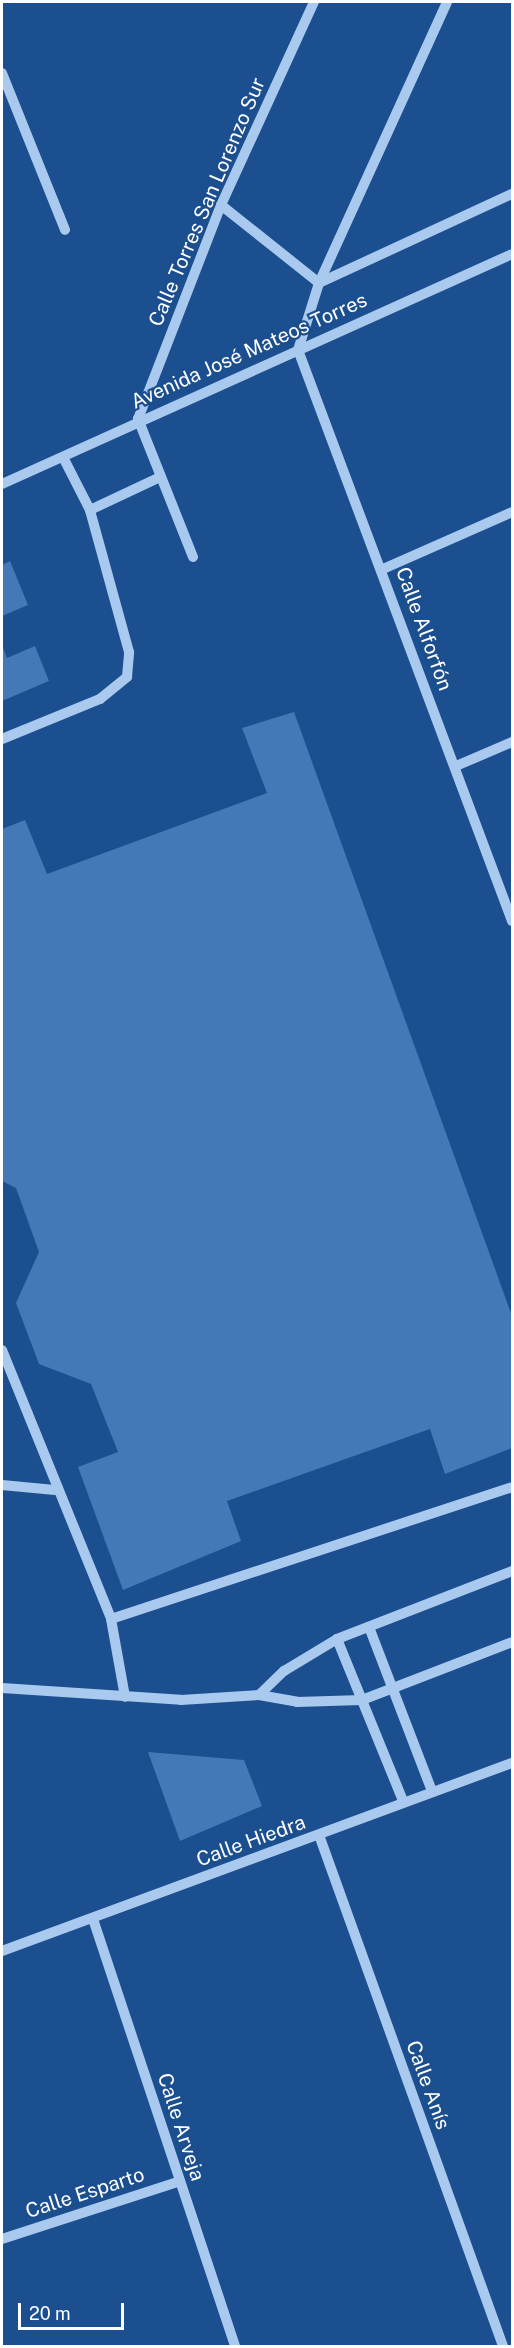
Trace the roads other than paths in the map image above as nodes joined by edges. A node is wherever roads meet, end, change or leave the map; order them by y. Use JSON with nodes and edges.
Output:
{"nodes":[{"id":1,"x":315,"y":2,"type":"edge"},
{"id":2,"x":447,"y":2,"type":"edge"},
{"id":3,"x":2,"y":73,"type":"edge"},
{"id":4,"x":513,"y":194,"type":"edge"},
{"id":5,"x":221,"y":205,"type":"junction"},
{"id":6,"x":65,"y":230,"type":"dead end"},
{"id":7,"x":513,"y":254,"type":"edge"},
{"id":8,"x":319,"y":283,"type":"junction"},
{"id":9,"x":298,"y":350,"type":"junction"},
{"id":10,"x":138,"y":419,"type":"junction"},
{"id":11,"x":63,"y":457,"type":"junction"},
{"id":12,"x":160,"y":477,"type":"junction"},
{"id":13,"x":2,"y":484,"type":"edge"},
{"id":14,"x":90,"y":510,"type":"junction"},
{"id":15,"x":513,"y":512,"type":"edge"},
{"id":16,"x":193,"y":557,"type":"dead end"},
{"id":17,"x":383,"y":569,"type":"junction"},
{"id":18,"x":2,"y":739,"type":"edge"},
{"id":19,"x":513,"y":742,"type":"edge"},
{"id":20,"x":456,"y":766,"type":"junction"},
{"id":21,"x":513,"y":921,"type":"edge"},
{"id":22,"x":2,"y":1350,"type":"edge"},
{"id":23,"x":2,"y":1485,"type":"edge"},
{"id":24,"x":513,"y":1487,"type":"edge"},
{"id":25,"x":55,"y":1490,"type":"junction"},
{"id":26,"x":513,"y":1571,"type":"edge"},
{"id":27,"x":111,"y":1619,"type":"junction"},
{"id":28,"x":369,"y":1627,"type":"junction"},
{"id":29,"x":337,"y":1639,"type":"junction"},
{"id":30,"x":513,"y":1642,"type":"edge"},
{"id":31,"x":2,"y":1688,"type":"edge"},
{"id":32,"x":392,"y":1689,"type":"junction"},
{"id":33,"x":259,"y":1695,"type":"junction"},
{"id":34,"x":125,"y":1697,"type":"junction"},
{"id":35,"x":362,"y":1700,"type":"junction"},
{"id":36,"x":513,"y":1763,"type":"edge"},
{"id":37,"x":432,"y":1791,"type":"junction"},
{"id":38,"x":403,"y":1801,"type":"junction"},
{"id":39,"x":319,"y":1835,"type":"junction"},
{"id":40,"x":93,"y":1919,"type":"junction"},
{"id":41,"x":2,"y":1951,"type":"edge"},
{"id":42,"x":180,"y":2181,"type":"junction"},
{"id":43,"x":2,"y":2239,"type":"edge"},
{"id":44,"x":235,"y":2346,"type":"edge"},
{"id":45,"x":503,"y":2346,"type":"edge"}],
"edges":[{"from":1,"to":5,"type":"street","name":"Calle Torres San Lorenzo Sur"},
{"from":2,"to":8,"type":"street"},
{"from":3,"to":6,"type":"street"},
{"from":4,"to":8,"type":"street","name":"Avenida José Mateos Torres"},
{"from":5,"to":8,"type":"street","name":"Avenida José Mateos Torres"},
{"from":5,"to":10,"type":"street","name":"Calle Torres San Lorenzo Sur"},
{"from":7,"to":9,"type":"street","name":"Avenida José Mateos Torres"},
{"from":8,"to":9,"type":"street"},
{"from":9,"to":10,"type":"street","name":"Avenida José Mateos Torres"},
{"from":9,"to":17,"type":"street","name":"Calle Alforfón"},
{"from":10,"to":11,"type":"street","name":"Avenida José Mateos Torres"},
{"from":10,"to":12,"type":"street"},
{"from":11,"to":13,"type":"street","name":"Avenida José Mateos Torres"},
{"from":11,"to":14,"type":"street"},
{"from":12,"to":14,"type":"street"},
{"from":12,"to":16,"type":"street"},
{"from":14,"to":18,"type":"street"},
{"from":15,"to":17,"type":"street"},
{"from":17,"to":20,"type":"street","name":"Calle Alforfón"},
{"from":19,"to":20,"type":"street"},
{"from":20,"to":21,"type":"street","name":"Calle Alforfón"},
{"from":22,"to":25,"type":"street"},
{"from":23,"to":25,"type":"street"},
{"from":24,"to":27,"type":"street"},
{"from":25,"to":27,"type":"street"},
{"from":26,"to":28,"type":"street"},
{"from":27,"to":34,"type":"street"},
{"from":28,"to":29,"type":"street"},
{"from":28,"to":32,"type":"street"},
{"from":29,"to":33,"type":"street"},
{"from":29,"to":35,"type":"street"},
{"from":30,"to":32,"type":"street"},
{"from":31,"to":34,"type":"street"},
{"from":32,"to":35,"type":"street"},
{"from":32,"to":37,"type":"street"},
{"from":33,"to":34,"type":"street"},
{"from":33,"to":35,"type":"street"},
{"from":35,"to":38,"type":"street"},
{"from":36,"to":37,"type":"street","name":"Calle Hiedra"},
{"from":37,"to":38,"type":"street","name":"Calle Hiedra"},
{"from":38,"to":39,"type":"street","name":"Calle Hiedra"},
{"from":39,"to":40,"type":"street","name":"Calle Hiedra"},
{"from":39,"to":45,"type":"street","name":"Calle Anís"},
{"from":40,"to":41,"type":"street","name":"Calle Hiedra"},
{"from":40,"to":42,"type":"street","name":"Calle Arveja"},
{"from":42,"to":43,"type":"street","name":"Calle Esparto"},
{"from":42,"to":44,"type":"street","name":"Calle Arveja"}]}
